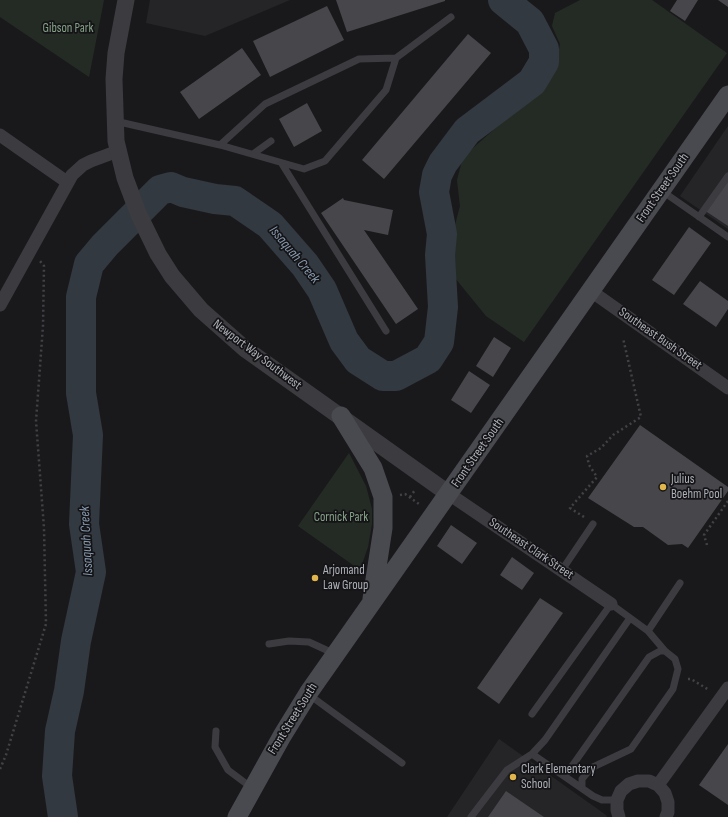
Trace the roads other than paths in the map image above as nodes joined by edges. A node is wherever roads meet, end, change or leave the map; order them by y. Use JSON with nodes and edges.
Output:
{"nodes":[{"id":1,"x":126,"y":0,"type":"edge"},
{"id":2,"x":450,"y":16,"type":"dead end"},
{"id":3,"x":396,"y":58,"type":"junction"},
{"id":4,"x":728,"y":95,"type":"edge"},
{"id":5,"x":114,"y":121,"type":"junction"},
{"id":6,"x":0,"y":135,"type":"edge"},
{"id":7,"x":271,"y":141,"type":"dead end"},
{"id":8,"x":220,"y":145,"type":"junction"},
{"id":9,"x":118,"y":151,"type":"junction"},
{"id":10,"x":253,"y":154,"type":"junction"},
{"id":11,"x":282,"y":164,"type":"junction"},
{"id":12,"x":728,"y":176,"type":"edge"},
{"id":13,"x":68,"y":182,"type":"junction"},
{"id":14,"x":661,"y":190,"type":"junction"},
{"id":15,"x":699,"y":217,"type":"junction"},
{"id":16,"x":728,"y":236,"type":"edge"},
{"id":17,"x":591,"y":291,"type":"junction"},
{"id":18,"x":0,"y":305,"type":"edge"},
{"id":19,"x":386,"y":331,"type":"dead end"},
{"id":20,"x":728,"y":388,"type":"edge"},
{"id":21,"x":341,"y":416,"type":"junction"},
{"id":22,"x":449,"y":494,"type":"junction"},
{"id":23,"x":594,"y":524,"type":"road end"},
{"id":24,"x":562,"y":570,"type":"junction"},
{"id":25,"x":680,"y":583,"type":"dead end"},
{"id":26,"x":372,"y":603,"type":"junction"},
{"id":27,"x":611,"y":604,"type":"junction"},
{"id":28,"x":630,"y":618,"type":"junction"},
{"id":29,"x":648,"y":631,"type":"junction"},
{"id":30,"x":269,"y":644,"type":"dead end"},
{"id":31,"x":665,"y":651,"type":"junction"},
{"id":32,"x":335,"y":654,"type":"junction"},
{"id":33,"x":728,"y":688,"type":"edge"},
{"id":34,"x":308,"y":694,"type":"junction"},
{"id":35,"x":532,"y":714,"type":"dead end"},
{"id":36,"x":216,"y":731,"type":"dead end"},
{"id":37,"x":532,"y":754,"type":"junction"},
{"id":38,"x":402,"y":763,"type":"dead end"},
{"id":39,"x":565,"y":776,"type":"junction"},
{"id":40,"x":658,"y":785,"type":"junction"},
{"id":41,"x":582,"y":787,"type":"junction"},
{"id":42,"x":253,"y":788,"type":"junction"},
{"id":43,"x":617,"y":800,"type":"junction"},
{"id":44,"x":237,"y":817,"type":"edge"},
{"id":45,"x":471,"y":817,"type":"edge"},
{"id":46,"x":619,"y":817,"type":"edge"},
{"id":47,"x":666,"y":817,"type":"edge"}],
"edges":[{"from":1,"to":5,"type":"street","name":"Newport Way Southwest"},
{"from":2,"to":3,"type":"lane"},
{"from":3,"to":8,"type":"lane"},
{"from":3,"to":11,"type":"lane"},
{"from":4,"to":14,"type":"main road","name":"Front Street South"},
{"from":5,"to":8,"type":"lane"},
{"from":5,"to":9,"type":"street","name":"Newport Way Southwest"},
{"from":6,"to":13,"type":"street"},
{"from":7,"to":10,"type":"lane"},
{"from":8,"to":10,"type":"lane"},
{"from":9,"to":13,"type":"street"},
{"from":9,"to":21,"type":"street","name":"Newport Way Southwest"},
{"from":10,"to":11,"type":"lane"},
{"from":11,"to":19,"type":"lane"},
{"from":12,"to":15,"type":"lane"},
{"from":13,"to":18,"type":"street"},
{"from":14,"to":15,"type":"lane"},
{"from":14,"to":17,"type":"main road","name":"Front Street South"},
{"from":15,"to":16,"type":"lane"},
{"from":17,"to":20,"type":"street","name":"Southeast Bush Street"},
{"from":17,"to":22,"type":"main road","name":"Front Street South"},
{"from":21,"to":22,"type":"street","name":"Newport Way Southwest"},
{"from":21,"to":26,"type":"main road"},
{"from":22,"to":24,"type":"street","name":"Southeast Clark Street"},
{"from":22,"to":26,"type":"main road","name":"Front Street South"},
{"from":23,"to":24,"type":"lane"},
{"from":24,"to":27,"type":"street","name":"Southeast Clark Street"},
{"from":25,"to":29,"type":"lane"},
{"from":26,"to":32,"type":"main road","name":"Front Street South"},
{"from":27,"to":28,"type":"lane"},
{"from":27,"to":35,"type":"lane"},
{"from":28,"to":29,"type":"lane"},
{"from":28,"to":37,"type":"lane"},
{"from":29,"to":31,"type":"lane"},
{"from":30,"to":32,"type":"lane"},
{"from":31,"to":39,"type":"lane"},
{"from":31,"to":41,"type":"lane"},
{"from":32,"to":34,"type":"main road","name":"Front Street South"},
{"from":33,"to":40,"type":"street"},
{"from":34,"to":38,"type":"lane"},
{"from":34,"to":42,"type":"main road","name":"Front Street South"},
{"from":36,"to":42,"type":"lane"},
{"from":37,"to":39,"type":"lane"},
{"from":37,"to":45,"type":"lane"},
{"from":39,"to":41,"type":"lane"},
{"from":40,"to":43,"type":"street"},
{"from":40,"to":47,"type":"street"},
{"from":41,"to":43,"type":"lane"},
{"from":42,"to":44,"type":"main road","name":"Front Street South"},
{"from":43,"to":46,"type":"street"}]}
